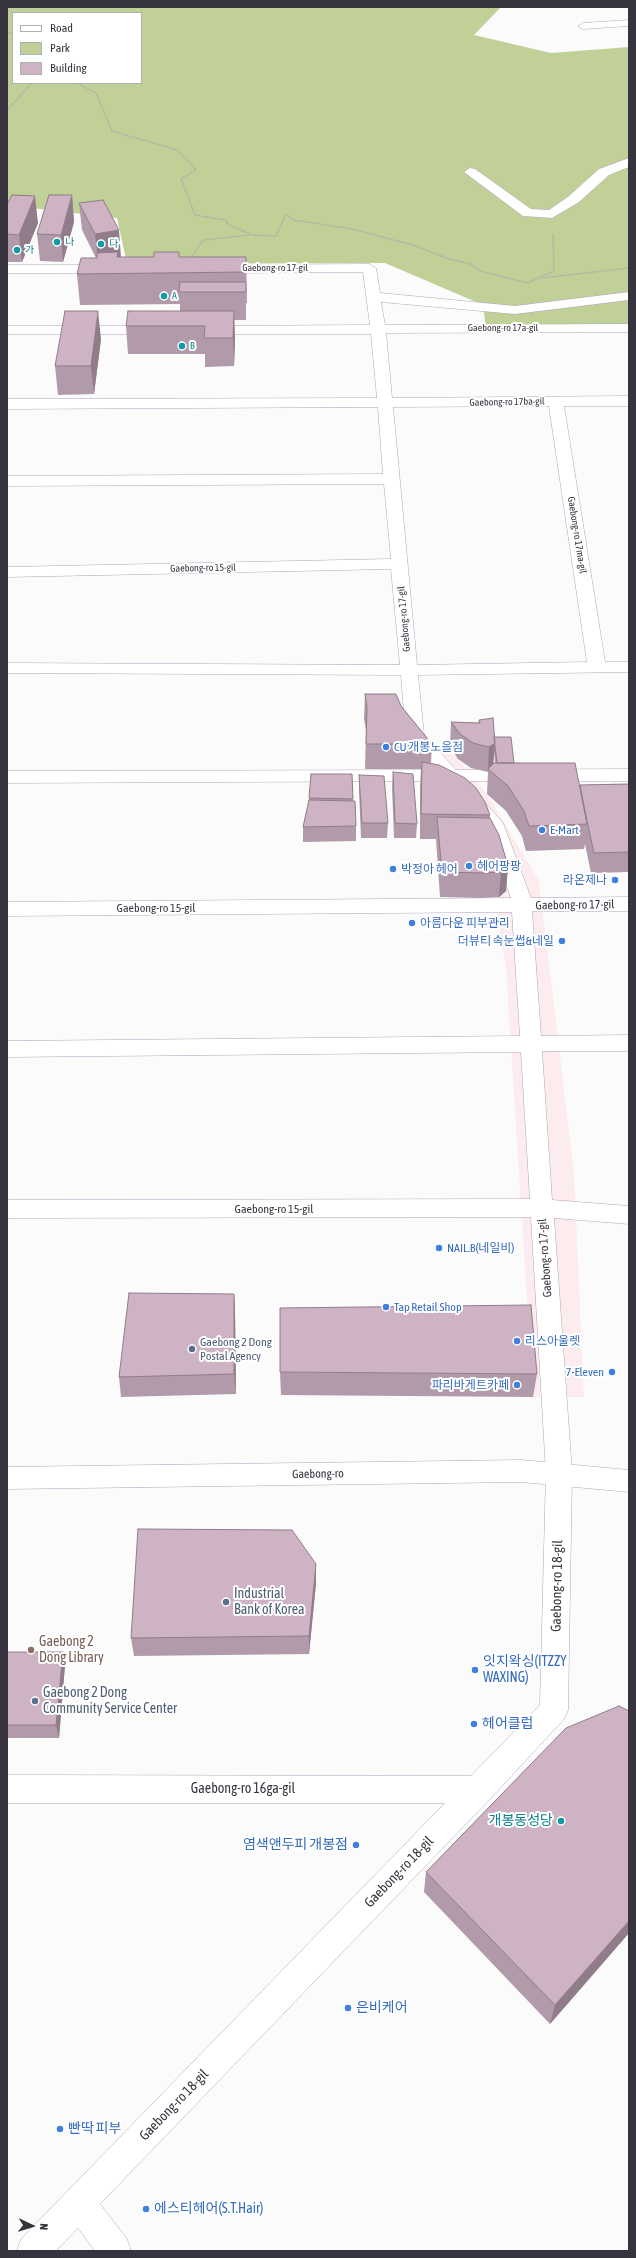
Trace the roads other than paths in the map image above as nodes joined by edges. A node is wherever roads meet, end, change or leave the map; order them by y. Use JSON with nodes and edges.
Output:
{"nodes":[{"id":1,"x":629,"y":23,"type":"edge"},
{"id":2,"x":583,"y":26,"type":"dead end"},
{"id":3,"x":629,"y":162,"type":"edge"},
{"id":4,"x":470,"y":172,"type":"dead end"},
{"id":5,"x":7,"y":269,"type":"edge"},
{"id":6,"x":126,"y":269,"type":"edge"},
{"id":7,"x":209,"y":269,"type":"edge"},
{"id":8,"x":629,"y":296,"type":"edge"},
{"id":9,"x":373,"y":297,"type":"junction"},
{"id":10,"x":629,"y":328,"type":"edge"},
{"id":11,"x":378,"y":329,"type":"junction"},
{"id":12,"x":7,"y":330,"type":"edge"},
{"id":13,"x":170,"y":330,"type":"edge"},
{"id":14,"x":186,"y":330,"type":"edge"},
{"id":15,"x":629,"y":401,"type":"edge"},
{"id":16,"x":556,"y":402,"type":"junction"},
{"id":17,"x":7,"y":404,"type":"edge"},
{"id":18,"x":384,"y":404,"type":"junction"},
{"id":19,"x":391,"y":479,"type":"junction"},
{"id":20,"x":7,"y":481,"type":"edge"},
{"id":21,"x":399,"y":564,"type":"junction"},
{"id":22,"x":7,"y":572,"type":"edge"},
{"id":23,"x":597,"y":667,"type":"junction"},
{"id":24,"x":629,"y":667,"type":"edge"},
{"id":25,"x":7,"y":668,"type":"edge"},
{"id":26,"x":408,"y":670,"type":"junction"},
{"id":27,"x":449,"y":774,"type":"junction"},
{"id":28,"x":629,"y":775,"type":"edge"},
{"id":29,"x":7,"y":777,"type":"edge"},
{"id":30,"x":629,"y":904,"type":"edge"},
{"id":31,"x":522,"y":906,"type":"junction"},
{"id":32,"x":7,"y":909,"type":"edge"},
{"id":33,"x":531,"y":1043,"type":"junction"},
{"id":34,"x":629,"y":1043,"type":"edge"},
{"id":35,"x":7,"y":1049,"type":"edge"},
{"id":36,"x":542,"y":1208,"type":"junction"},
{"id":37,"x":7,"y":1209,"type":"edge"},
{"id":38,"x":629,"y":1215,"type":"edge"},
{"id":39,"x":559,"y":1473,"type":"junction"},
{"id":40,"x":7,"y":1478,"type":"edge"},
{"id":41,"x":629,"y":1481,"type":"edge"},
{"id":42,"x":7,"y":1789,"type":"edge"},
{"id":43,"x":479,"y":1790,"type":"junction"},
{"id":44,"x":79,"y":2203,"type":"junction"},
{"id":45,"x":33,"y":2251,"type":"edge"},
{"id":46,"x":115,"y":2251,"type":"edge"}],
"edges":[{"from":1,"to":2,"type":"lane"},
{"from":3,"to":4,"type":"street"},
{"from":5,"to":6,"type":"street"},
{"from":7,"to":9,"type":"street","name":"Gaebong-ro 17-gil"},
{"from":8,"to":9,"type":"street"},
{"from":9,"to":11,"type":"street","name":"Gaebong-ro 17-gil"},
{"from":10,"to":11,"type":"street","name":"Gaebong-ro 17a-gil"},
{"from":11,"to":14,"type":"street"},
{"from":11,"to":18,"type":"street","name":"Gaebong-ro 17-gil"},
{"from":12,"to":13,"type":"street"},
{"from":15,"to":16,"type":"street","name":"Gaebong-ro 17ba-gil"},
{"from":16,"to":18,"type":"street","name":"Gaebong-ro 17ba-gil"},
{"from":16,"to":23,"type":"street","name":"Gaebong-ro 17ma-gil"},
{"from":17,"to":18,"type":"street"},
{"from":18,"to":19,"type":"street","name":"Gaebong-ro 17-gil"},
{"from":19,"to":20,"type":"street"},
{"from":19,"to":21,"type":"street","name":"Gaebong-ro 17-gil"},
{"from":21,"to":22,"type":"street","name":"Gaebong-ro 15-gil"},
{"from":21,"to":26,"type":"street","name":"Gaebong-ro 17-gil"},
{"from":23,"to":24,"type":"street"},
{"from":23,"to":26,"type":"street"},
{"from":25,"to":26,"type":"street"},
{"from":26,"to":27,"type":"street","name":"Gaebong-ro 17-gil"},
{"from":27,"to":28,"type":"street"},
{"from":27,"to":29,"type":"street"},
{"from":27,"to":31,"type":"street","name":"Gaebong-ro 17-gil"},
{"from":30,"to":31,"type":"street","name":"Gaebong-ro 17-gil"},
{"from":31,"to":32,"type":"street","name":"Gaebong-ro 15-gil"},
{"from":31,"to":33,"type":"street","name":"Gaebong-ro 17-gil"},
{"from":33,"to":34,"type":"street"},
{"from":33,"to":35,"type":"street"},
{"from":33,"to":36,"type":"street","name":"Gaebong-ro 17-gil"},
{"from":36,"to":37,"type":"street","name":"Gaebong-ro 15-gil"},
{"from":36,"to":38,"type":"street","name":"Gaebong-ro 15-gil"},
{"from":36,"to":39,"type":"street","name":"Gaebong-ro 17-gil"},
{"from":39,"to":40,"type":"street","name":"Gaebong-ro"},
{"from":39,"to":41,"type":"street","name":"Gaebong-ro"},
{"from":39,"to":43,"type":"street","name":"Gaebong-ro 18-gil"},
{"from":42,"to":43,"type":"street","name":"Gaebong-ro 16ga-gil"},
{"from":43,"to":44,"type":"street","name":"Gaebong-ro 18-gil"},
{"from":44,"to":45,"type":"street","name":"Gaebong-ro 18-gil"},
{"from":44,"to":46,"type":"street"}]}
